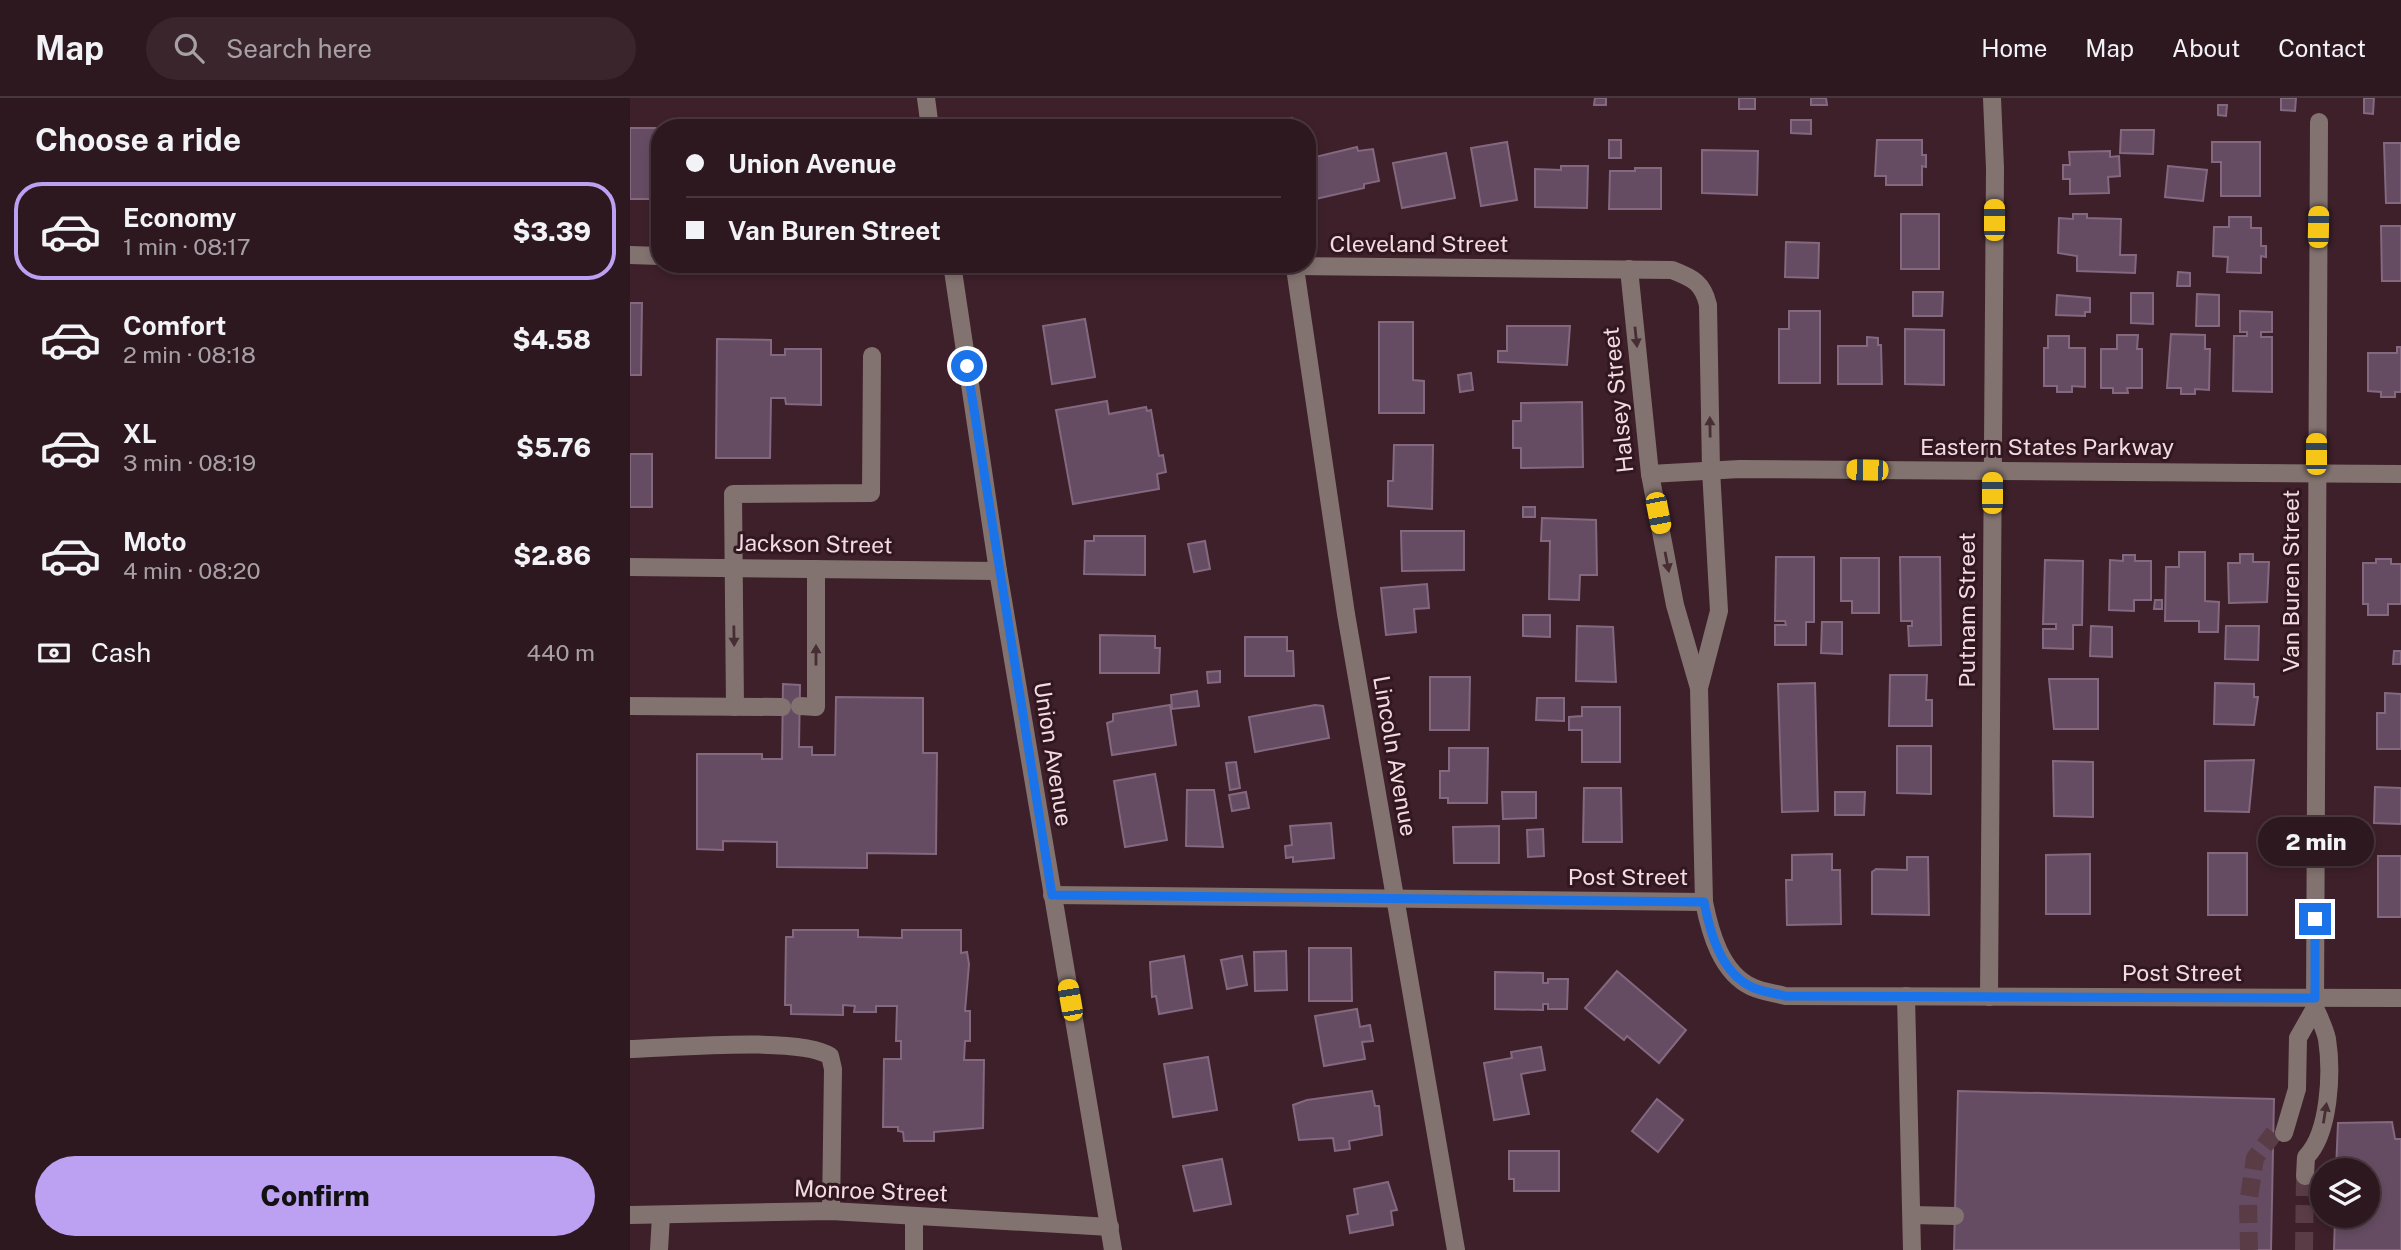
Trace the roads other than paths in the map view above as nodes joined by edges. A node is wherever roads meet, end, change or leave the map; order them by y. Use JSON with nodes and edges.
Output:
{"nodes":[{"id":1,"x":926,"y":98,"type":"edge"},
{"id":2,"x":1992,"y":98,"type":"edge"},
{"id":3,"x":929,"y":119,"type":"edge"},
{"id":4,"x":2319,"y":122,"type":"dead end"},
{"id":5,"x":630,"y":255,"type":"edge"},
{"id":6,"x":651,"y":256,"type":"edge"},
{"id":7,"x":1316,"y":268,"type":"edge"},
{"id":8,"x":1629,"y":269,"type":"junction"},
{"id":9,"x":953,"y":273,"type":"edge"},
{"id":10,"x":1297,"y":273,"type":"edge"},
{"id":11,"x":1695,"y":279,"type":"joint"},
{"id":12,"x":872,"y":356,"type":"dead end"},
{"id":13,"x":1711,"y":470,"type":"junction"},
{"id":14,"x":1992,"y":472,"type":"junction"},
{"id":15,"x":2316,"y":473,"type":"junction"},
{"id":16,"x":1650,"y":474,"type":"junction"},
{"id":17,"x":2401,"y":474,"type":"edge"},
{"id":18,"x":630,"y":567,"type":"edge"},
{"id":19,"x":733,"y":568,"type":"junction"},
{"id":20,"x":816,"y":569,"type":"junction"},
{"id":21,"x":998,"y":571,"type":"junction"},
{"id":22,"x":1699,"y":688,"type":"junction"},
{"id":23,"x":630,"y":706,"type":"edge"},
{"id":24,"x":735,"y":707,"type":"junction"},
{"id":25,"x":1052,"y":895,"type":"junction"},
{"id":26,"x":1395,"y":901,"type":"junction"},
{"id":27,"x":1704,"y":902,"type":"junction"},
{"id":28,"x":1906,"y":996,"type":"junction"},
{"id":29,"x":1989,"y":997,"type":"junction"},
{"id":30,"x":2401,"y":998,"type":"edge"},
{"id":31,"x":2315,"y":1003,"type":"junction"},
{"id":32,"x":630,"y":1049,"type":"edge"},
{"id":33,"x":2306,"y":1157,"type":"junction"},
{"id":34,"x":2305,"y":1176,"type":"tunnel mouth"},
{"id":35,"x":831,"y":1211,"type":"junction"},
{"id":36,"x":630,"y":1215,"type":"edge"},
{"id":37,"x":1912,"y":1215,"type":"junction"},
{"id":38,"x":661,"y":1216,"type":"junction"},
{"id":39,"x":914,"y":1216,"type":"junction"},
{"id":40,"x":1955,"y":1216,"type":"dead end"},
{"id":41,"x":1110,"y":1227,"type":"junction"},
{"id":42,"x":659,"y":1250,"type":"edge"},
{"id":43,"x":914,"y":1250,"type":"edge"},
{"id":44,"x":1114,"y":1250,"type":"edge"},
{"id":45,"x":1456,"y":1250,"type":"edge"},
{"id":46,"x":1912,"y":1250,"type":"edge"}],
"edges":[{"from":1,"to":3,"type":"street"},
{"from":2,"to":14,"type":"street","name":"Putnam Street"},
{"from":4,"to":15,"type":"street","name":"Van Buren Street"},
{"from":5,"to":6,"type":"street"},
{"from":7,"to":8,"type":"street","name":"Cleveland Street"},
{"from":8,"to":11,"type":"street","name":"Cleveland Street"},
{"from":8,"to":16,"type":"street","name":"Halsey Street","one_way":true},
{"from":9,"to":21,"type":"street","name":"Union Avenue"},
{"from":10,"to":26,"type":"street","name":"Lincoln Avenue"},
{"from":13,"to":11,"type":"street","name":"Halsey Street","one_way":true},
{"from":12,"to":19,"type":"street"},
{"from":13,"to":14,"type":"street","name":"Eastern States Parkway"},
{"from":13,"to":16,"type":"street","name":"Eastern States Parkway"},
{"from":13,"to":22,"type":"street","name":"Halsey Street"},
{"from":14,"to":15,"type":"street","name":"Eastern States Parkway"},
{"from":14,"to":29,"type":"street","name":"Putnam Street"},
{"from":15,"to":17,"type":"street","name":"Eastern States Parkway"},
{"from":15,"to":31,"type":"street","name":"Van Buren Street"},
{"from":16,"to":22,"type":"street","name":"Halsey Street","one_way":true},
{"from":18,"to":19,"type":"street","name":"Jackson Street"},
{"from":19,"to":20,"type":"street","name":"Jackson Street"},
{"from":19,"to":24,"type":"street","one_way":true},
{"from":20,"to":21,"type":"street","name":"Jackson Street"},
{"from":24,"to":20,"type":"street","one_way":true},
{"from":21,"to":25,"type":"street","name":"Union Avenue"},
{"from":22,"to":27,"type":"street","name":"Halsey Street"},
{"from":23,"to":24,"type":"street"},
{"from":25,"to":26,"type":"street","name":"Post Street"},
{"from":25,"to":41,"type":"street","name":"Union Avenue"},
{"from":26,"to":27,"type":"street","name":"Post Street"},
{"from":26,"to":45,"type":"street","name":"Lincoln Avenue"},
{"from":27,"to":28,"type":"street","name":"Post Street"},
{"from":28,"to":29,"type":"street","name":"Post Street"},
{"from":28,"to":37,"type":"street"},
{"from":29,"to":31,"type":"street","name":"Post Street"},
{"from":30,"to":31,"type":"street","name":"Post Street"},
{"from":33,"to":31,"type":"street","one_way":true},
{"from":31,"to":33,"type":"street"},
{"from":32,"to":35,"type":"street"},
{"from":33,"to":34,"type":"street"},
{"from":35,"to":38,"type":"street","name":"Monroe Street"},
{"from":35,"to":39,"type":"street","name":"Monroe Street"},
{"from":36,"to":38,"type":"street","name":"Monroe Street"},
{"from":37,"to":40,"type":"street"},
{"from":37,"to":46,"type":"street"},
{"from":38,"to":42,"type":"street"},
{"from":39,"to":41,"type":"street","name":"Monroe Street"},
{"from":39,"to":43,"type":"street"},
{"from":41,"to":44,"type":"street","name":"Union Avenue"}]}
